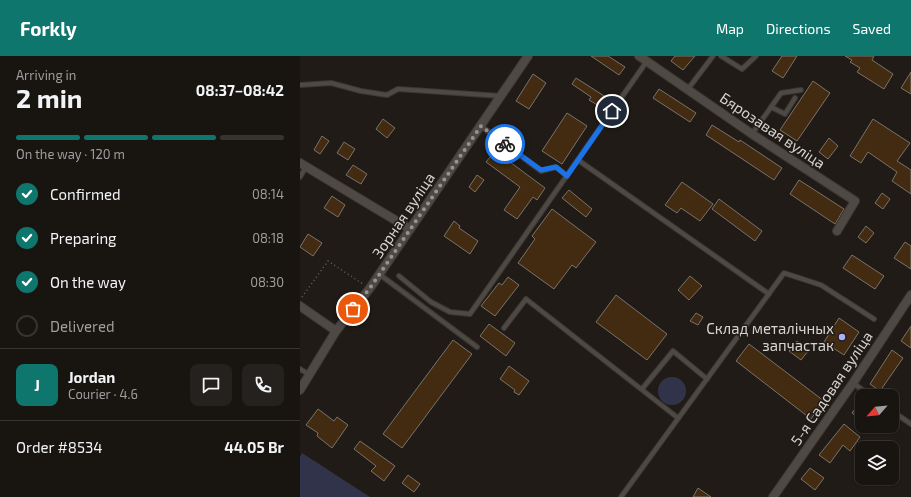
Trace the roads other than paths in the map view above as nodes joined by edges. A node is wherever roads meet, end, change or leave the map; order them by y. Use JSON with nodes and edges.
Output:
{"nodes":[{"id":1,"x":528,"y":56,"type":"edge"},
{"id":2,"x":639,"y":56,"type":"edge"},
{"id":3,"x":713,"y":56,"type":"edge"},
{"id":4,"x":721,"y":56,"type":"edge"},
{"id":5,"x":756,"y":56,"type":"edge"},
{"id":6,"x":649,"y":59,"type":"edge"},
{"id":7,"x":300,"y":85,"type":"edge"},
{"id":8,"x":688,"y":89,"type":"junction"},
{"id":9,"x":801,"y":90,"type":"dead end"},
{"id":10,"x":501,"y":96,"type":"junction"},
{"id":11,"x":795,"y":98,"type":"dead end"},
{"id":12,"x":771,"y":107,"type":"junction"},
{"id":13,"x":481,"y":126,"type":"junction"},
{"id":14,"x":752,"y":134,"type":"junction"},
{"id":15,"x":578,"y":160,"type":"junction"},
{"id":16,"x":303,"y":165,"type":"edge"},
{"id":17,"x":567,"y":176,"type":"junction"},
{"id":18,"x":300,"y":177,"type":"edge"},
{"id":19,"x":410,"y":230,"type":"junction"},
{"id":20,"x":836,"y":231,"type":"dead end"},
{"id":21,"x":379,"y":274,"type":"junction"},
{"id":22,"x":399,"y":276,"type":"dead end"},
{"id":23,"x":769,"y":294,"type":"junction"},
{"id":24,"x":911,"y":295,"type":"edge"},
{"id":25,"x":300,"y":306,"type":"edge"},
{"id":26,"x":874,"y":319,"type":"dead end"},
{"id":27,"x":504,"y":328,"type":"dead end"},
{"id":28,"x":336,"y":331,"type":"junction"},
{"id":29,"x":477,"y":346,"type":"dead end"},
{"id":30,"x":300,"y":369,"type":"edge"},
{"id":31,"x":310,"y":375,"type":"junction"},
{"id":32,"x":707,"y":379,"type":"junction"},
{"id":33,"x":853,"y":383,"type":"junction"},
{"id":34,"x":861,"y":389,"type":"edge"},
{"id":35,"x":300,"y":390,"type":"edge"},
{"id":36,"x":642,"y":390,"type":"junction"},
{"id":37,"x":899,"y":416,"type":"edge"},
{"id":38,"x":678,"y":418,"type":"junction"},
{"id":39,"x":911,"y":424,"type":"edge"},
{"id":40,"x":621,"y":497,"type":"edge"},
{"id":41,"x":773,"y":497,"type":"edge"}],
"edges":[{"from":1,"to":10,"type":"street","name":"Зорная вуліца"},
{"from":2,"to":6,"type":"street","name":"Бярозавая вуліца"},
{"from":3,"to":8,"type":"lane"},
{"from":4,"to":5,"type":"lane"},
{"from":6,"to":8,"type":"street","name":"Бярозавая вуліца"},
{"from":6,"to":15,"type":"lane"},
{"from":7,"to":10,"type":"lane"},
{"from":8,"to":14,"type":"street","name":"Бярозавая вуліца"},
{"from":9,"to":12,"type":"lane"},
{"from":10,"to":13,"type":"street","name":"Зорная вуліца"},
{"from":11,"to":12,"type":"lane"},
{"from":12,"to":14,"type":"lane"},
{"from":13,"to":17,"type":"lane"},
{"from":13,"to":19,"type":"street","name":"Зорная вуліца"},
{"from":14,"to":20,"type":"street","name":"Бярозавая вуліца"},
{"from":15,"to":17,"type":"lane"},
{"from":15,"to":23,"type":"lane"},
{"from":16,"to":18,"type":"lane"},
{"from":16,"to":19,"type":"street"},
{"from":17,"to":22,"type":"lane"},
{"from":19,"to":21,"type":"street","name":"Зорная вуліца"},
{"from":21,"to":28,"type":"street","name":"Зорная вуліца"},
{"from":21,"to":29,"type":"lane"},
{"from":23,"to":26,"type":"lane"},
{"from":23,"to":32,"type":"lane"},
{"from":24,"to":33,"type":"street","name":"5-я Садовая вуліца"},
{"from":25,"to":28,"type":"street"},
{"from":27,"to":36,"type":"lane"},
{"from":28,"to":31,"type":"street","name":"Зорная вуліца"},
{"from":30,"to":31,"type":"lane"},
{"from":31,"to":35,"type":"street","name":"Зорная вуліца"},
{"from":32,"to":36,"type":"lane"},
{"from":32,"to":38,"type":"lane"},
{"from":33,"to":34,"type":"lane"},
{"from":33,"to":41,"type":"street","name":"5-я Садовая вуліца"},
{"from":36,"to":38,"type":"lane"},
{"from":37,"to":39,"type":"lane"},
{"from":38,"to":40,"type":"lane"}]}
